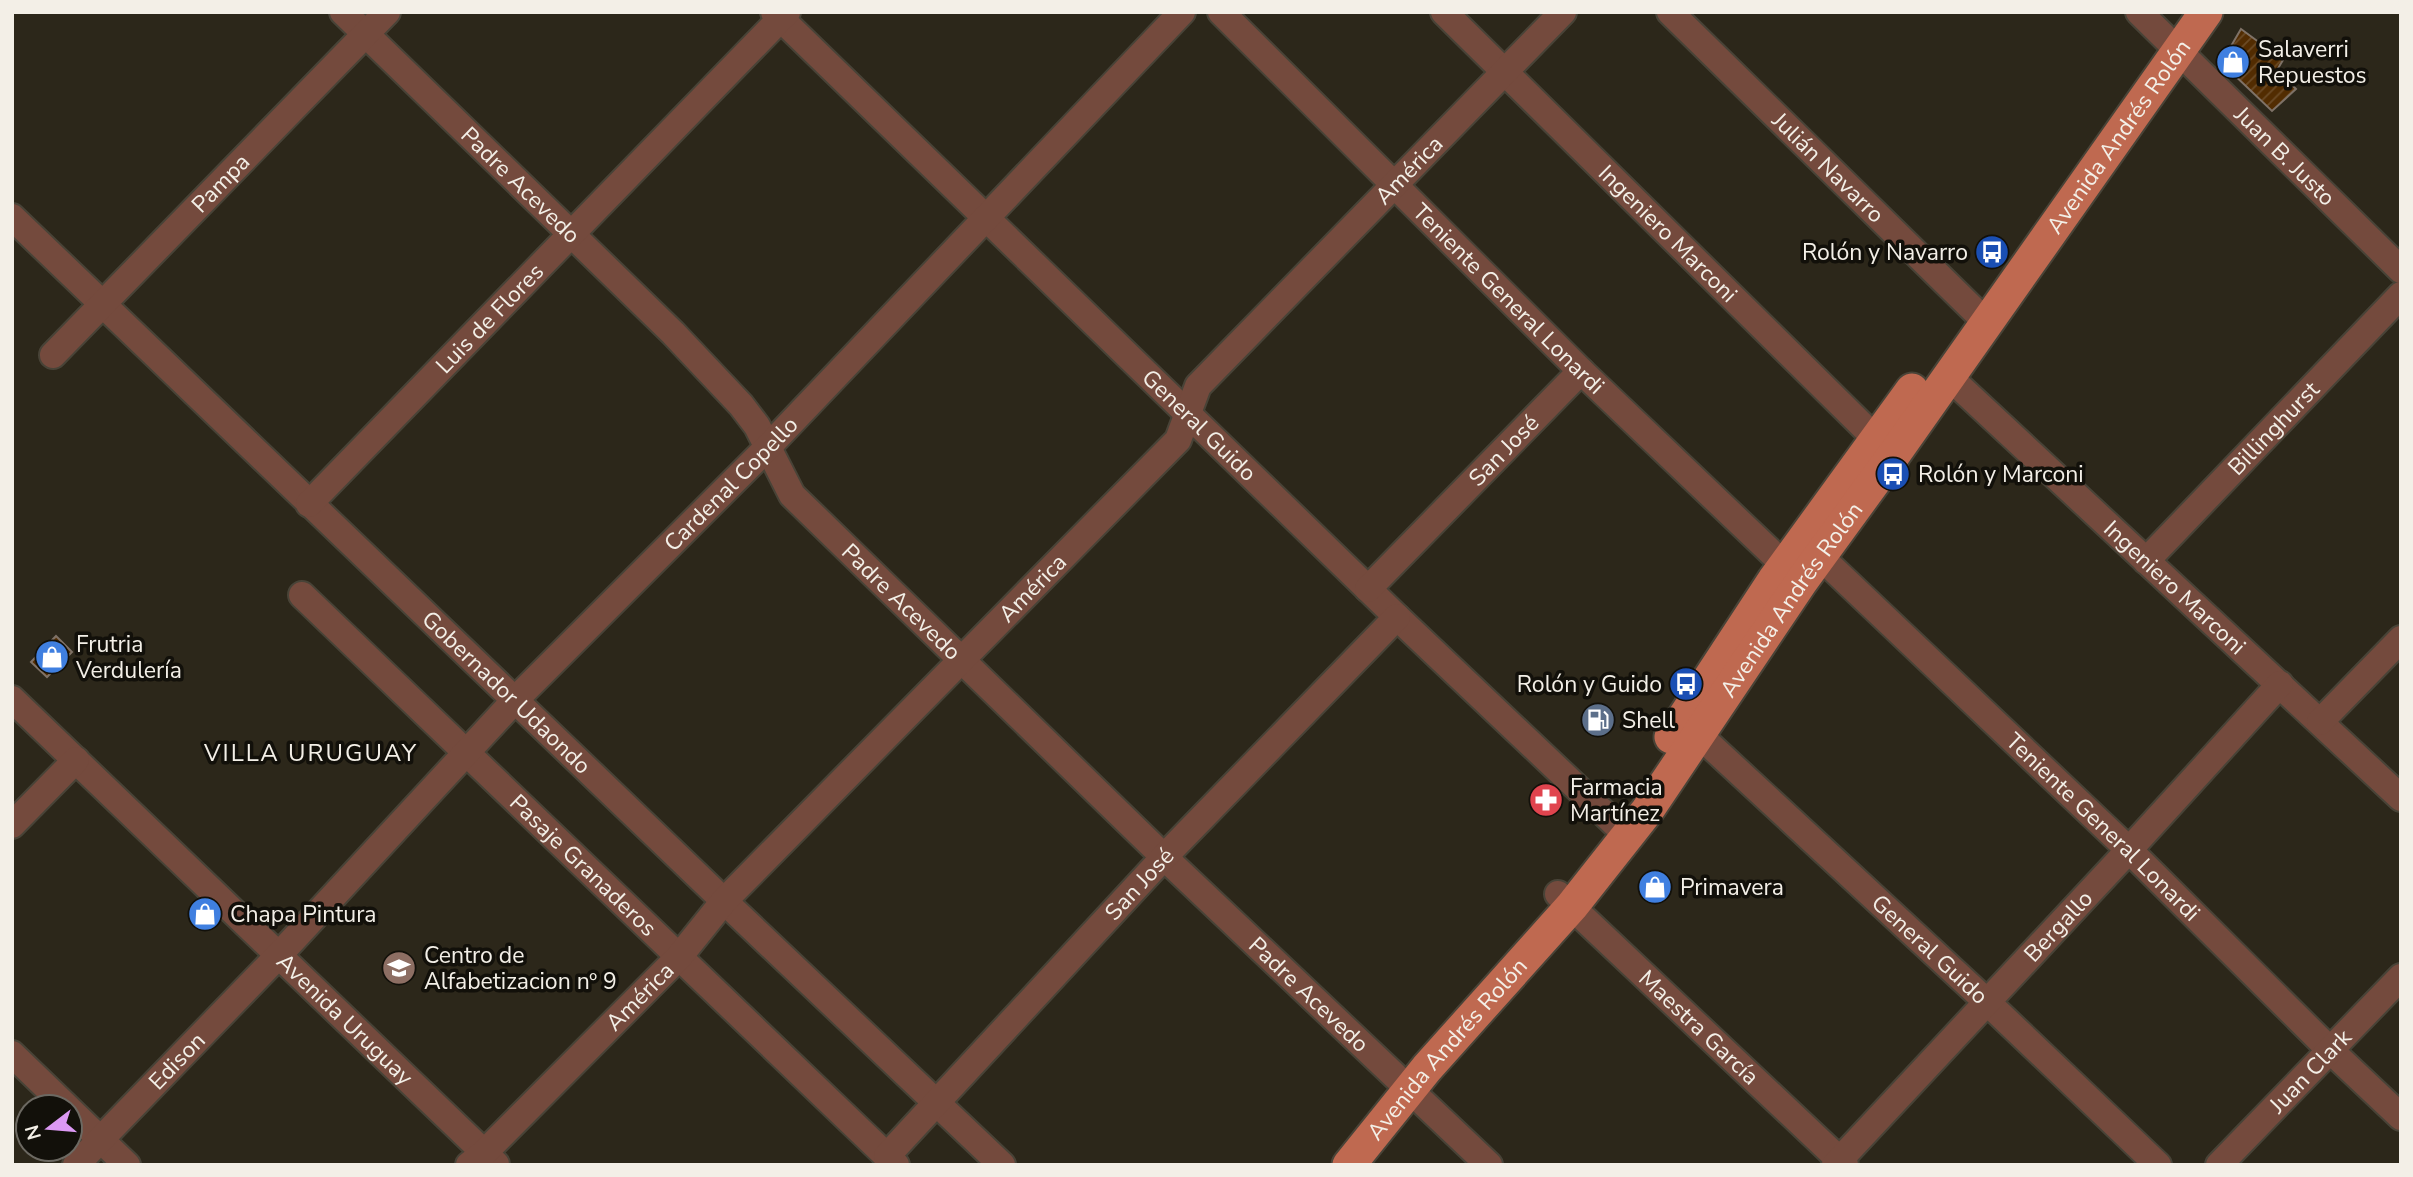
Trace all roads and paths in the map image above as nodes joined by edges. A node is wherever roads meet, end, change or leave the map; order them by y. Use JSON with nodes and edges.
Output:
{"nodes":[{"id":1,"x":343,"y":12,"type":"edge"},
{"id":2,"x":387,"y":12,"type":"edge"},
{"id":3,"x":1182,"y":12,"type":"edge"},
{"id":4,"x":1221,"y":12,"type":"edge"},
{"id":5,"x":1444,"y":12,"type":"edge"},
{"id":6,"x":1563,"y":12,"type":"edge"},
{"id":7,"x":1670,"y":12,"type":"edge"},
{"id":8,"x":2139,"y":12,"type":"edge"},
{"id":9,"x":2206,"y":12,"type":"edge"},
{"id":10,"x":780,"y":14,"type":"edge"},
{"id":11,"x":2175,"y":32,"type":"edge"},
{"id":12,"x":366,"y":34,"type":"junction"},
{"id":13,"x":1505,"y":72,"type":"junction"},
{"id":14,"x":1394,"y":187,"type":"junction"},
{"id":15,"x":12,"y":217,"type":"edge"},
{"id":16,"x":986,"y":218,"type":"junction"},
{"id":17,"x":571,"y":234,"type":"junction"},
{"id":18,"x":2401,"y":270,"type":"edge"},
{"id":19,"x":2401,"y":295,"type":"edge"},
{"id":20,"x":101,"y":305,"type":"junction"},
{"id":21,"x":1979,"y":314,"type":"junction"},
{"id":22,"x":53,"y":355,"type":"dead end"},
{"id":23,"x":1581,"y":371,"type":"junction"},
{"id":24,"x":1948,"y":376,"type":"junction"},
{"id":25,"x":1189,"y":415,"type":"junction"},
{"id":26,"x":1886,"y":446,"type":"junction"},
{"id":27,"x":768,"y":447,"type":"junction"},
{"id":28,"x":309,"y":504,"type":"junction"},
{"id":29,"x":1803,"y":561,"type":"junction"},
{"id":30,"x":2146,"y":561,"type":"junction"},
{"id":31,"x":1368,"y":589,"type":"junction"},
{"id":32,"x":302,"y":595,"type":"dead end"},
{"id":33,"x":1397,"y":617,"type":"junction"},
{"id":34,"x":2401,"y":639,"type":"edge"},
{"id":35,"x":960,"y":660,"type":"junction"},
{"id":36,"x":2280,"y":684,"type":"junction"},
{"id":37,"x":12,"y":699,"type":"edge"},
{"id":38,"x":515,"y":699,"type":"junction"},
{"id":39,"x":2320,"y":722,"type":"junction"},
{"id":40,"x":1699,"y":735,"type":"junction"},
{"id":41,"x":466,"y":753,"type":"junction"},
{"id":42,"x":76,"y":760,"type":"junction"},
{"id":43,"x":2401,"y":798,"type":"edge"},
{"id":44,"x":12,"y":825,"type":"edge"},
{"id":45,"x":1620,"y":829,"type":"junction"},
{"id":46,"x":2129,"y":850,"type":"junction"},
{"id":47,"x":1164,"y":857,"type":"junction"},
{"id":48,"x":1565,"y":900,"type":"junction"},
{"id":49,"x":724,"y":901,"type":"junction"},
{"id":50,"x":279,"y":955,"type":"junction"},
{"id":51,"x":679,"y":957,"type":"junction"},
{"id":52,"x":2401,"y":977,"type":"edge"},
{"id":53,"x":1987,"y":1002,"type":"junction"},
{"id":54,"x":2330,"y":1050,"type":"junction"},
{"id":55,"x":12,"y":1054,"type":"edge"},
{"id":56,"x":1405,"y":1085,"type":"junction"},
{"id":57,"x":53,"y":1093,"type":"edge"},
{"id":58,"x":936,"y":1102,"type":"junction"},
{"id":59,"x":2401,"y":1117,"type":"edge"},
{"id":60,"x":84,"y":1123,"type":"edge"},
{"id":61,"x":101,"y":1139,"type":"junction"},
{"id":62,"x":891,"y":1160,"type":"edge"},
{"id":63,"x":484,"y":1161,"type":"edge"},
{"id":64,"x":1840,"y":1163,"type":"edge"},
{"id":65,"x":76,"y":1165,"type":"edge"},
{"id":66,"x":127,"y":1165,"type":"edge"},
{"id":67,"x":1002,"y":1165,"type":"edge"},
{"id":68,"x":1329,"y":1165,"type":"edge"},
{"id":69,"x":1349,"y":1165,"type":"edge"},
{"id":70,"x":1489,"y":1165,"type":"edge"},
{"id":71,"x":2158,"y":1165,"type":"edge"},
{"id":72,"x":2219,"y":1165,"type":"edge"}],
"edges":[{"from":1,"to":12,"type":"street","name":"Padre Acevedo"},
{"from":2,"to":12,"type":"street","name":"Pampa"},
{"from":3,"to":16,"type":"street","name":"Cardenal Copello"},
{"from":4,"to":14,"type":"street","name":"Teniente General Lonardi"},
{"from":5,"to":13,"type":"street","name":"Ingeniero Marconi"},
{"from":6,"to":13,"type":"street","name":"América"},
{"from":7,"to":21,"type":"street","name":"Julián Navarro"},
{"from":8,"to":11,"type":"street","name":"Juan B. Justo"},
{"from":9,"to":11,"type":"main road","name":"Avenida Andrés Rolón"},
{"from":10,"to":16,"type":"street","name":"General Guido"},
{"from":10,"to":17,"type":"street","name":"Luis de Flores"},
{"from":11,"to":18,"type":"street","name":"Juan B. Justo"},
{"from":11,"to":21,"type":"main road","name":"Avenida Andrés Rolón"},
{"from":12,"to":17,"type":"street","name":"Padre Acevedo"},
{"from":12,"to":20,"type":"street","name":"Pampa"},
{"from":13,"to":14,"type":"street","name":"América"},
{"from":13,"to":26,"type":"street","name":"Ingeniero Marconi"},
{"from":14,"to":23,"type":"street","name":"Teniente General Lonardi"},
{"from":14,"to":25,"type":"street","name":"América"},
{"from":15,"to":20,"type":"street","name":"Gobernador Udaondo"},
{"from":16,"to":25,"type":"street","name":"General Guido"},
{"from":16,"to":27,"type":"street","name":"Cardenal Copello"},
{"from":17,"to":27,"type":"street","name":"Padre Acevedo"},
{"from":17,"to":28,"type":"street","name":"Luis de Flores"},
{"from":19,"to":30,"type":"street","name":"Billinghurst"},
{"from":20,"to":22,"type":"street","name":"Pampa"},
{"from":20,"to":28,"type":"street","name":"Gobernador Udaondo"},
{"from":21,"to":24,"type":"main road","name":"Avenida Andrés Rolón"},
{"from":21,"to":26,"type":"main road","name":"Avenida Andrés Rolón"},
{"from":23,"to":29,"type":"street","name":"Teniente General Lonardi"},
{"from":23,"to":31,"type":"street","name":"San José"},
{"from":24,"to":26,"type":"main road","name":"Avenida Andrés Rolón"},
{"from":24,"to":30,"type":"street","name":"Ingeniero Marconi"},
{"from":25,"to":31,"type":"street","name":"General Guido"},
{"from":25,"to":35,"type":"street","name":"América"},
{"from":26,"to":29,"type":"main road","name":"Avenida Andrés Rolón"},
{"from":27,"to":35,"type":"street","name":"Padre Acevedo"},
{"from":27,"to":38,"type":"street","name":"Cardenal Copello"},
{"from":28,"to":38,"type":"street","name":"Gobernador Udaondo"},
{"from":29,"to":40,"type":"main road","name":"Avenida Andrés Rolón"},
{"from":29,"to":45,"type":"main road","name":"Avenida Andrés Rolón"},
{"from":29,"to":46,"type":"street","name":"Teniente General Lonardi"},
{"from":30,"to":36,"type":"street","name":"Ingeniero Marconi"},
{"from":31,"to":33,"type":"street","name":"General Guido"},
{"from":32,"to":41,"type":"street","name":"Pasaje Granaderos"},
{"from":33,"to":45,"type":"street","name":"General Guido"},
{"from":33,"to":47,"type":"street","name":"San José"},
{"from":34,"to":39,"type":"street"},
{"from":35,"to":47,"type":"street","name":"Padre Acevedo"},
{"from":35,"to":49,"type":"street","name":"América"},
{"from":36,"to":39,"type":"street","name":"Ingeniero Marconi"},
{"from":36,"to":46,"type":"street","name":"Bergallo"},
{"from":37,"to":42,"type":"street","name":"Avenida Uruguay"},
{"from":38,"to":41,"type":"street","name":"Cardenal Copello"},
{"from":38,"to":49,"type":"street","name":"Gobernador Udaondo"},
{"from":39,"to":43,"type":"street","name":"Ingeniero Marconi"},
{"from":40,"to":45,"type":"main road","name":"Avenida Andrés Rolón"},
{"from":40,"to":53,"type":"street","name":"General Guido"},
{"from":41,"to":50,"type":"street","name":"Cardenal Copello"},
{"from":41,"to":51,"type":"street","name":"Pasaje Granaderos"},
{"from":42,"to":44,"type":"street"},
{"from":42,"to":50,"type":"street","name":"Avenida Uruguay"},
{"from":45,"to":48,"type":"main road","name":"Avenida Andrés Rolón"},
{"from":46,"to":53,"type":"street","name":"Bergallo"},
{"from":46,"to":54,"type":"street","name":"Teniente General Lonardi"},
{"from":47,"to":56,"type":"street","name":"Padre Acevedo"},
{"from":47,"to":58,"type":"street","name":"San José"},
{"from":48,"to":56,"type":"main road","name":"Avenida Andrés Rolón"},
{"from":48,"to":64,"type":"street","name":"Maestra García"},
{"from":49,"to":51,"type":"street","name":"América"},
{"from":49,"to":58,"type":"street","name":"Gobernador Udaondo"},
{"from":50,"to":61,"type":"street","name":"Edison"},
{"from":50,"to":63,"type":"street","name":"Avenida Uruguay"},
{"from":51,"to":62,"type":"street","name":"Pasaje Granaderos"},
{"from":51,"to":63,"type":"street","name":"América"},
{"from":52,"to":54,"type":"street","name":"Juan Clark"},
{"from":53,"to":64,"type":"street","name":"Bergallo"},
{"from":53,"to":71,"type":"street","name":"General Guido"},
{"from":54,"to":59,"type":"street","name":"Teniente General Lonardi"},
{"from":54,"to":72,"type":"street","name":"Juan Clark"},
{"from":55,"to":57,"type":"street"},
{"from":56,"to":68,"type":"main road","name":"Avenida Andrés Rolón"},
{"from":56,"to":69,"type":"main road","name":"Avenida Andrés Rolón"},
{"from":56,"to":70,"type":"street","name":"Padre Acevedo"},
{"from":58,"to":62,"type":"street","name":"San José"},
{"from":58,"to":67,"type":"street","name":"Gobernador Udaondo"},
{"from":60,"to":61,"type":"street"},
{"from":61,"to":65,"type":"street","name":"Edison"},
{"from":61,"to":66,"type":"street"}]}
